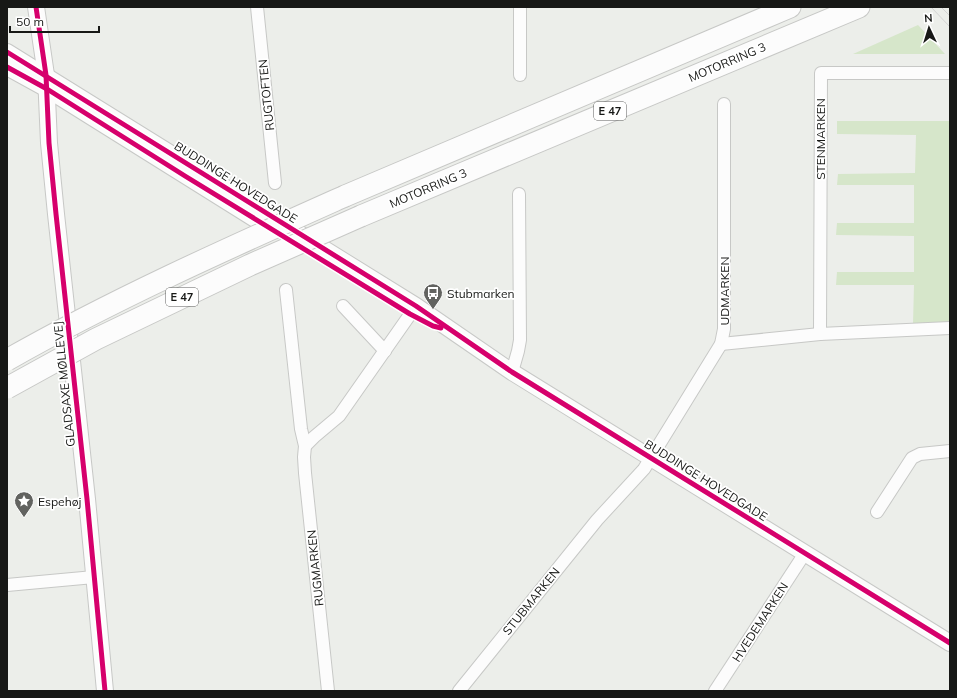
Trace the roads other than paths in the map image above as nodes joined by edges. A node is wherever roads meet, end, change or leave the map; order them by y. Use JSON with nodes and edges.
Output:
{"nodes":[{"id":1,"x":36,"y":7,"type":"edge"},
{"id":2,"x":257,"y":7,"type":"edge"},
{"id":3,"x":520,"y":7,"type":"edge"},
{"id":4,"x":790,"y":7,"type":"edge"},
{"id":5,"x":859,"y":7,"type":"edge"},
{"id":6,"x":7,"y":52,"type":"edge"},
{"id":7,"x":7,"y":67,"type":"edge"},
{"id":8,"x":950,"y":73,"type":"edge"},
{"id":9,"x":520,"y":75,"type":"dead end"},
{"id":10,"x":46,"y":82,"type":"junction"},
{"id":11,"x":724,"y":104,"type":"dead end"},
{"id":12,"x":275,"y":184,"type":"dead end"},
{"id":13,"x":519,"y":194,"type":"dead end"},
{"id":14,"x":286,"y":290,"type":"dead end"},
{"id":15,"x":343,"y":306,"type":"dead end"},
{"id":16,"x":413,"y":310,"type":"junction"},
{"id":17,"x":950,"y":328,"type":"edge"},
{"id":18,"x":820,"y":334,"type":"junction"},
{"id":19,"x":721,"y":344,"type":"junction"},
{"id":20,"x":385,"y":351,"type":"junction"},
{"id":21,"x":7,"y":360,"type":"edge"},
{"id":22,"x":512,"y":372,"type":"junction"},
{"id":23,"x":7,"y":388,"type":"edge"},
{"id":24,"x":305,"y":446,"type":"junction"},
{"id":25,"x":950,"y":450,"type":"edge"},
{"id":26,"x":651,"y":458,"type":"junction"},
{"id":27,"x":877,"y":512,"type":"dead end"},
{"id":28,"x":805,"y":553,"type":"junction"},
{"id":29,"x":94,"y":577,"type":"junction"},
{"id":30,"x":7,"y":585,"type":"edge"},
{"id":31,"x":950,"y":644,"type":"edge"},
{"id":32,"x":105,"y":691,"type":"edge"},
{"id":33,"x":328,"y":691,"type":"edge"},
{"id":34,"x":460,"y":691,"type":"edge"},
{"id":35,"x":715,"y":691,"type":"edge"}],
"edges":[{"from":1,"to":10,"type":"street","name":"GLADSAXE MØLLEVEJ"},
{"from":2,"to":12,"type":"street","name":"RUGTOFTEN"},
{"from":3,"to":9,"type":"street"},
{"from":4,"to":21,"type":"highway","name":"MOTORRING 3","number":"E 47","bridge":true},
{"from":5,"to":23,"type":"highway","name":"MOTORRING 3","number":"E 47","bridge":true},
{"from":6,"to":10,"type":"street","name":"BUDDINGE HOVEDGADE"},
{"from":7,"to":10,"type":"street","name":"BUDDINGE HOVEDGADE"},
{"from":8,"to":18,"type":"street","name":"STENMARKEN"},
{"from":10,"to":16,"type":"street","name":"BUDDINGE HOVEDGADE"},
{"from":10,"to":29,"type":"street","name":"GLADSAXE MØLLEVEJ"},
{"from":11,"to":19,"type":"street","name":"UDMARKEN"},
{"from":13,"to":22,"type":"street"},
{"from":14,"to":24,"type":"street","name":"RUGMARKEN"},
{"from":15,"to":20,"type":"street"},
{"from":16,"to":20,"type":"street"},
{"from":16,"to":22,"type":"street","name":"BUDDINGE HOVEDGADE"},
{"from":17,"to":18,"type":"street"},
{"from":18,"to":19,"type":"street"},
{"from":19,"to":26,"type":"street","name":"UDMARKEN"},
{"from":20,"to":24,"type":"street"},
{"from":22,"to":26,"type":"street","name":"BUDDINGE HOVEDGADE"},
{"from":24,"to":33,"type":"street","name":"RUGMARKEN"},
{"from":25,"to":27,"type":"street"},
{"from":26,"to":28,"type":"street","name":"BUDDINGE HOVEDGADE"},
{"from":26,"to":34,"type":"street","name":"STUBMARKEN"},
{"from":28,"to":31,"type":"street","name":"BUDDINGE HOVEDGADE"},
{"from":28,"to":35,"type":"street","name":"HVEDEMARKEN"},
{"from":29,"to":30,"type":"street"},
{"from":29,"to":32,"type":"street","name":"GLADSAXE MØLLEVEJ"}]}
